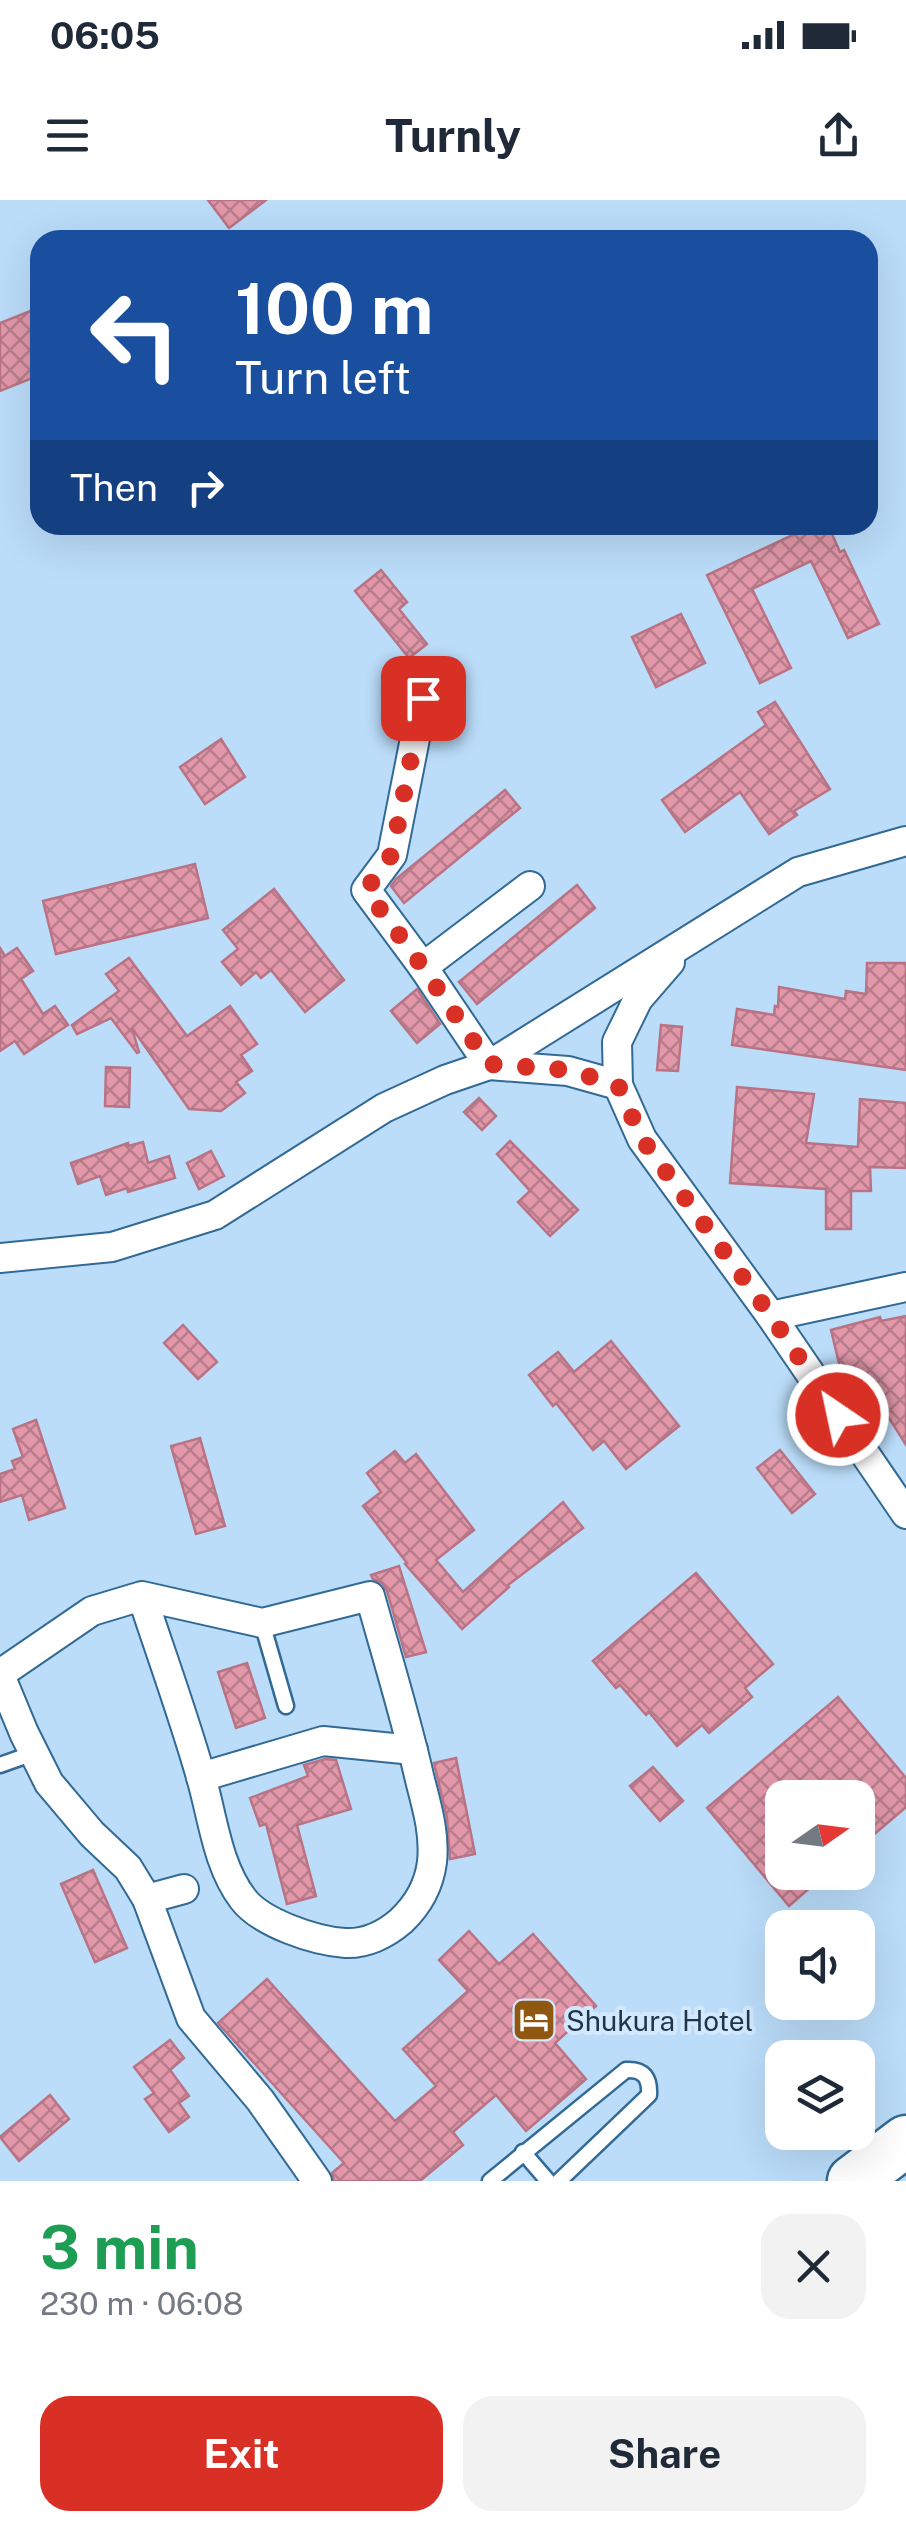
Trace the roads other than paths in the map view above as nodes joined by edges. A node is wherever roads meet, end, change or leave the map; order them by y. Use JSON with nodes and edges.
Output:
{"nodes":[{"id":1,"x":423,"y":698,"type":"dead end"},
{"id":2,"x":906,"y":840,"type":"edge"},
{"id":3,"x":530,"y":886,"type":"dead end"},
{"id":4,"x":691,"y":938,"type":"junction"},
{"id":5,"x":422,"y":966,"type":"junction"},
{"id":6,"x":489,"y":1064,"type":"junction"},
{"id":7,"x":618,"y":1085,"type":"junction"},
{"id":8,"x":0,"y":1258,"type":"edge"},
{"id":9,"x":906,"y":1287,"type":"edge"},
{"id":10,"x":771,"y":1316,"type":"junction"},
{"id":11,"x":906,"y":1514,"type":"edge"},
{"id":12,"x":142,"y":1596,"type":"junction"},
{"id":13,"x":262,"y":1623,"type":"junction"},
{"id":14,"x":0,"y":1675,"type":"edge"},
{"id":15,"x":286,"y":1706,"type":"dead end"},
{"id":16,"x":413,"y":1750,"type":"junction"},
{"id":17,"x":34,"y":1753,"type":"junction"},
{"id":18,"x":0,"y":1766,"type":"edge"},
{"id":19,"x":201,"y":1777,"type":"junction"},
{"id":20,"x":184,"y":1890,"type":"dead end"},
{"id":21,"x":147,"y":1900,"type":"junction"},
{"id":22,"x":906,"y":2141,"type":"edge"},
{"id":23,"x":523,"y":2152,"type":"junction"},
{"id":24,"x":317,"y":2181,"type":"edge"},
{"id":25,"x":490,"y":2181,"type":"edge"},
{"id":26,"x":548,"y":2181,"type":"edge"},
{"id":27,"x":560,"y":2181,"type":"edge"},
{"id":28,"x":853,"y":2181,"type":"edge"}],
"edges":[{"from":1,"to":5,"type":"street"},
{"from":2,"to":4,"type":"street"},
{"from":3,"to":5,"type":"street"},
{"from":4,"to":6,"type":"street"},
{"from":4,"to":7,"type":"street"},
{"from":5,"to":6,"type":"street"},
{"from":6,"to":7,"type":"street"},
{"from":6,"to":8,"type":"street"},
{"from":7,"to":10,"type":"street"},
{"from":9,"to":10,"type":"street"},
{"from":10,"to":11,"type":"street"},
{"from":12,"to":13,"type":"street"},
{"from":12,"to":14,"type":"street"},
{"from":12,"to":19,"type":"street"},
{"from":13,"to":15,"type":"lane"},
{"from":13,"to":16,"type":"street"},
{"from":14,"to":17,"type":"street"},
{"from":16,"to":19,"type":"street"},
{"from":16,"to":19,"type":"street"},
{"from":17,"to":18,"type":"lane"},
{"from":17,"to":21,"type":"street"},
{"from":20,"to":21,"type":"street"},
{"from":21,"to":24,"type":"street"},
{"from":22,"to":28,"type":"highway"},
{"from":23,"to":25,"type":"lane"},
{"from":23,"to":26,"type":"lane"},
{"from":23,"to":27,"type":"lane"}]}
